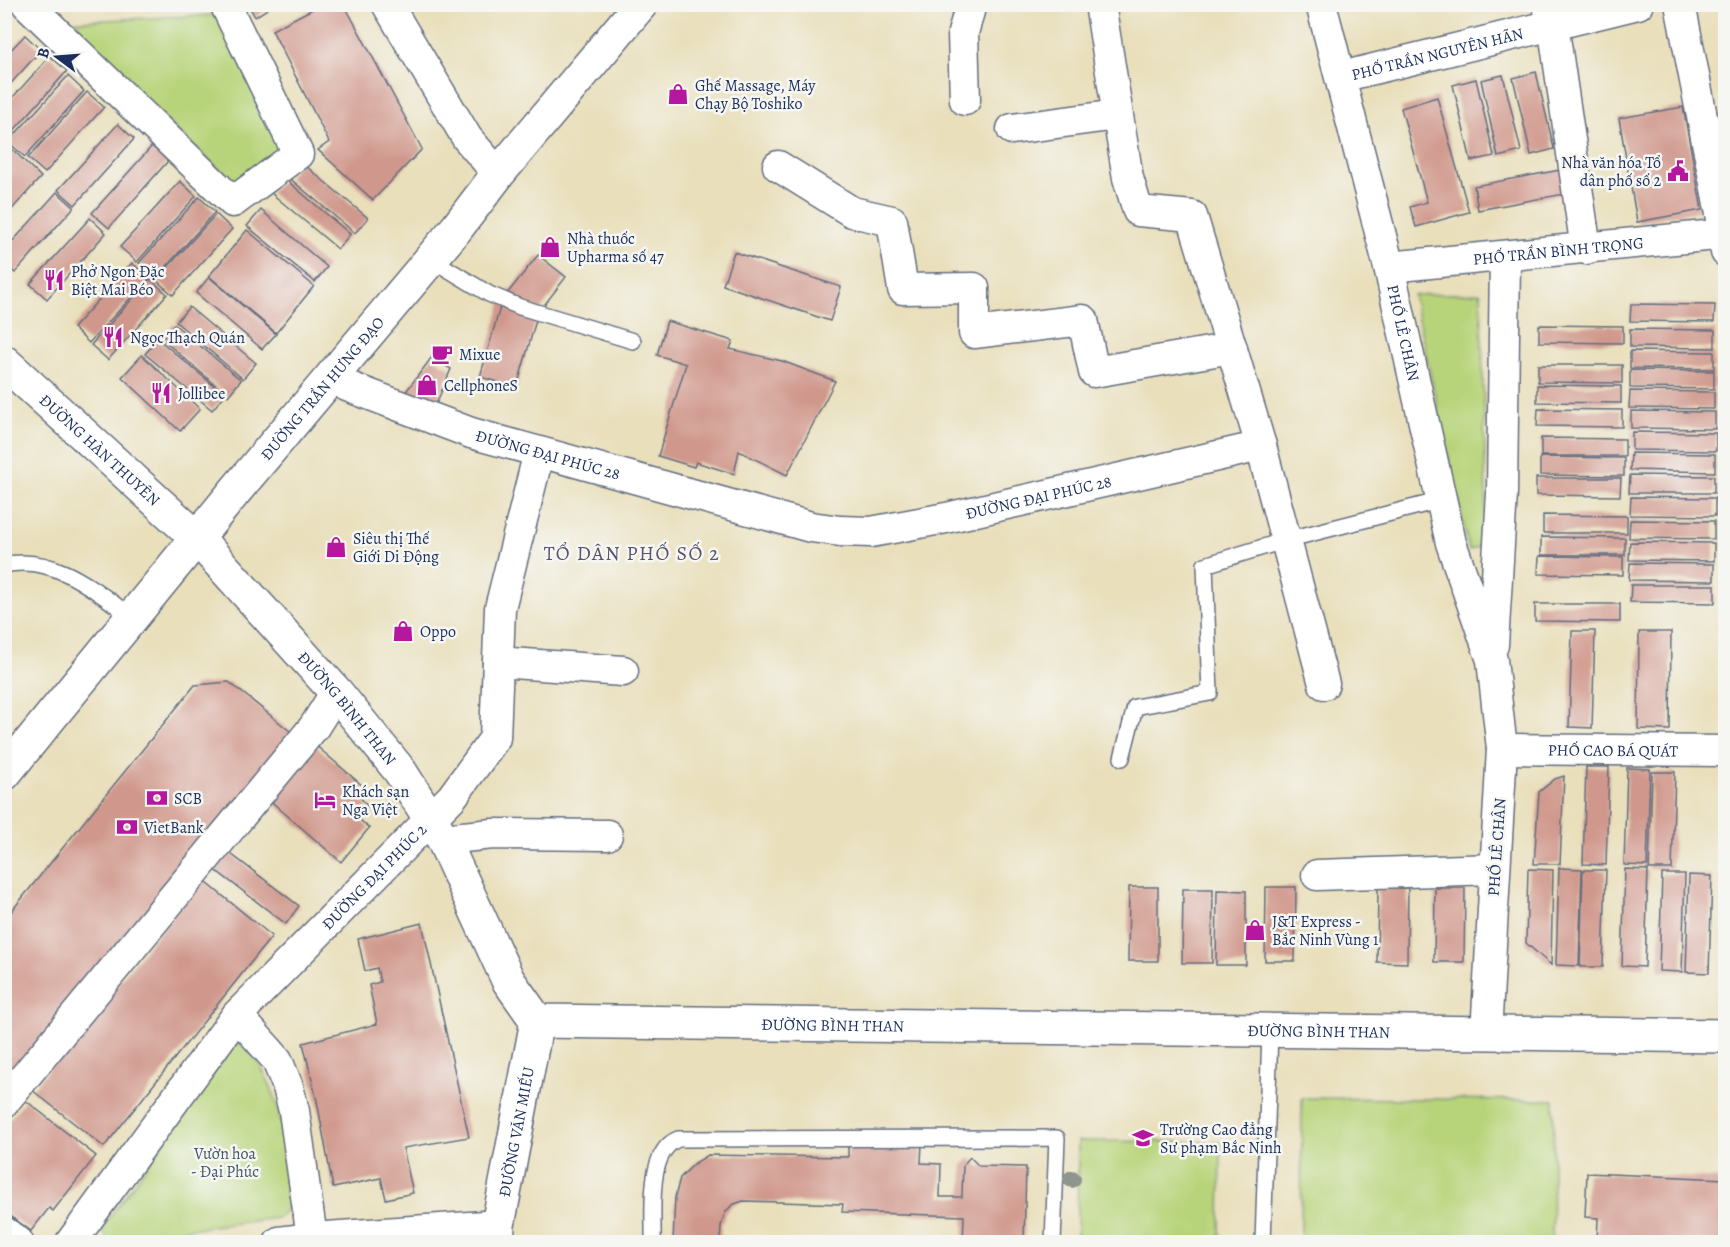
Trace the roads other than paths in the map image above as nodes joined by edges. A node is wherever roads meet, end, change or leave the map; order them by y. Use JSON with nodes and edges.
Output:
{"nodes":[{"id":1,"x":27,"y":4,"type":"edge"},
{"id":2,"x":225,"y":4,"type":"edge"},
{"id":3,"x":387,"y":4,"type":"edge"},
{"id":4,"x":971,"y":4,"type":"edge"},
{"id":5,"x":1100,"y":4,"type":"edge"},
{"id":6,"x":1321,"y":4,"type":"edge"},
{"id":7,"x":1638,"y":4,"type":"edge"},
{"id":8,"x":1680,"y":4,"type":"edge"},
{"id":9,"x":634,"y":7,"type":"edge"},
{"id":10,"x":1550,"y":14,"type":"edge"},
{"id":11,"x":1341,"y":77,"type":"junction"},
{"id":12,"x":965,"y":100,"type":"dead end"},
{"id":13,"x":1118,"y":115,"type":"junction"},
{"id":14,"x":1012,"y":129,"type":"dead end"},
{"id":15,"x":778,"y":166,"type":"dead end"},
{"id":16,"x":498,"y":174,"type":"junction"},
{"id":17,"x":1725,"y":234,"type":"edge"},
{"id":18,"x":1586,"y":249,"type":"junction"},
{"id":19,"x":1725,"y":252,"type":"edge"},
{"id":20,"x":1505,"y":257,"type":"junction"},
{"id":21,"x":431,"y":259,"type":"junction"},
{"id":22,"x":1389,"y":267,"type":"junction"},
{"id":23,"x":633,"y":341,"type":"dead end"},
{"id":24,"x":1232,"y":348,"type":"junction"},
{"id":25,"x":4,"y":362,"type":"edge"},
{"id":26,"x":333,"y":374,"type":"junction"},
{"id":27,"x":1261,"y":446,"type":"junction"},
{"id":28,"x":539,"y":452,"type":"junction"},
{"id":29,"x":1442,"y":500,"type":"junction"},
{"id":30,"x":197,"y":538,"type":"junction"},
{"id":31,"x":1286,"y":540,"type":"junction"},
{"id":32,"x":4,"y":565,"type":"edge"},
{"id":33,"x":132,"y":617,"type":"junction"},
{"id":34,"x":1492,"y":660,"type":"junction"},
{"id":35,"x":498,"y":662,"type":"junction"},
{"id":36,"x":623,"y":670,"type":"dead end"},
{"id":37,"x":1324,"y":684,"type":"dead end"},
{"id":38,"x":336,"y":692,"type":"junction"},
{"id":39,"x":1502,"y":749,"type":"junction"},
{"id":40,"x":1725,"y":752,"type":"edge"},
{"id":41,"x":1122,"y":758,"type":"dead end"},
{"id":42,"x":4,"y":774,"type":"edge"},
{"id":43,"x":437,"y":829,"type":"junction"},
{"id":44,"x":607,"y":835,"type":"dead end"},
{"id":45,"x":1494,"y":869,"type":"junction"},
{"id":46,"x":1317,"y":875,"type":"dead end"},
{"id":47,"x":237,"y":1015,"type":"junction"},
{"id":48,"x":537,"y":1021,"type":"junction"},
{"id":49,"x":1270,"y":1031,"type":"junction"},
{"id":50,"x":1486,"y":1034,"type":"junction"},
{"id":51,"x":1725,"y":1036,"type":"edge"},
{"id":52,"x":4,"y":1102,"type":"edge"},
{"id":53,"x":4,"y":1232,"type":"edge"},
{"id":54,"x":498,"y":1234,"type":"edge"},
{"id":55,"x":312,"y":1238,"type":"junction"},
{"id":56,"x":18,"y":1242,"type":"edge"},
{"id":57,"x":71,"y":1242,"type":"edge"},
{"id":58,"x":279,"y":1242,"type":"edge"},
{"id":59,"x":653,"y":1242,"type":"edge"},
{"id":60,"x":1053,"y":1242,"type":"edge"},
{"id":61,"x":1263,"y":1242,"type":"edge"}],
"edges":[{"from":1,"to":2,"type":"street"},
{"from":3,"to":16,"type":"street"},
{"from":4,"to":12,"type":"street"},
{"from":5,"to":13,"type":"street"},
{"from":6,"to":11,"type":"street","name":"PHỐ LÊ CHÂN"},
{"from":7,"to":10,"type":"street","name":"PHỐ TRẦN NGUYÊN HÃN"},
{"from":8,"to":17,"type":"street"},
{"from":9,"to":16,"type":"street","name":"ĐƯỜNG TRẦN HƯNG ĐẠO"},
{"from":10,"to":11,"type":"street","name":"PHỐ TRẦN NGUYÊN HÃN"},
{"from":10,"to":18,"type":"street"},
{"from":11,"to":22,"type":"street","name":"PHỐ LÊ CHÂN"},
{"from":13,"to":14,"type":"street"},
{"from":13,"to":24,"type":"street"},
{"from":15,"to":24,"type":"street"},
{"from":16,"to":21,"type":"street","name":"ĐƯỜNG TRẦN HƯNG ĐẠO"},
{"from":17,"to":18,"type":"street","name":"PHỐ TRẦN BÌNH TRỌNG"},
{"from":17,"to":19,"type":"street"},
{"from":18,"to":20,"type":"street","name":"PHỐ TRẦN BÌNH TRỌNG"},
{"from":20,"to":22,"type":"street","name":"PHỐ TRẦN BÌNH TRỌNG"},
{"from":20,"to":34,"type":"street","name":"PHỐ LÊ CHÂN"},
{"from":21,"to":23,"type":"lane"},
{"from":21,"to":26,"type":"street","name":"ĐƯỜNG TRẦN HƯNG ĐẠO"},
{"from":22,"to":29,"type":"street","name":"PHỐ LÊ CHÂN"},
{"from":24,"to":27,"type":"street"},
{"from":25,"to":30,"type":"street","name":"ĐƯỜNG HÀN THUYÊN"},
{"from":26,"to":28,"type":"street","name":"ĐƯỜNG ĐẠI PHÚC 28"},
{"from":26,"to":30,"type":"street","name":"ĐƯỜNG TRẦN HƯNG ĐẠO"},
{"from":27,"to":28,"type":"street","name":"ĐƯỜNG ĐẠI PHÚC 28"},
{"from":27,"to":31,"type":"street"},
{"from":28,"to":35,"type":"street","name":"ĐƯỜNG ĐẠI PHÚC 2"},
{"from":29,"to":31,"type":"lane"},
{"from":29,"to":34,"type":"street","name":"PHỐ LÊ CHÂN"},
{"from":30,"to":33,"type":"street","name":"ĐƯỜNG TRẦN HƯNG ĐẠO"},
{"from":30,"to":38,"type":"street","name":"ĐƯỜNG BÌNH THAN"},
{"from":31,"to":37,"type":"street"},
{"from":31,"to":41,"type":"lane"},
{"from":32,"to":33,"type":"lane"},
{"from":33,"to":42,"type":"street","name":"ĐƯỜNG TRẦN HƯNG ĐẠO"},
{"from":34,"to":39,"type":"street","name":"PHỐ LÊ CHÂN"},
{"from":35,"to":36,"type":"street"},
{"from":35,"to":43,"type":"street","name":"ĐƯỜNG ĐẠI PHÚC 2"},
{"from":38,"to":43,"type":"street","name":"ĐƯỜNG BÌNH THAN"},
{"from":38,"to":52,"type":"street"},
{"from":39,"to":40,"type":"street","name":"PHỐ CAO BÁ QUÁT"},
{"from":39,"to":45,"type":"street","name":"PHỐ LÊ CHÂN"},
{"from":43,"to":44,"type":"street"},
{"from":43,"to":47,"type":"street","name":"ĐƯỜNG ĐẠI PHÚC 2"},
{"from":43,"to":48,"type":"street","name":"ĐƯỜNG BÌNH THAN"},
{"from":45,"to":46,"type":"street"},
{"from":45,"to":50,"type":"street","name":"PHỐ LÊ CHÂN"},
{"from":47,"to":55,"type":"street"},
{"from":47,"to":57,"type":"street","name":"ĐƯỜNG ĐẠI PHÚC 2"},
{"from":48,"to":49,"type":"street","name":"ĐƯỜNG BÌNH THAN"},
{"from":48,"to":54,"type":"street","name":"ĐƯỜNG VĂN MIẾU"},
{"from":49,"to":50,"type":"street","name":"ĐƯỜNG BÌNH THAN"},
{"from":49,"to":61,"type":"lane"},
{"from":50,"to":51,"type":"street","name":"ĐƯỜNG BÌNH THAN"},
{"from":53,"to":56,"type":"street"},
{"from":54,"to":55,"type":"street"},
{"from":55,"to":58,"type":"street"},
{"from":59,"to":60,"type":"lane"}]}
